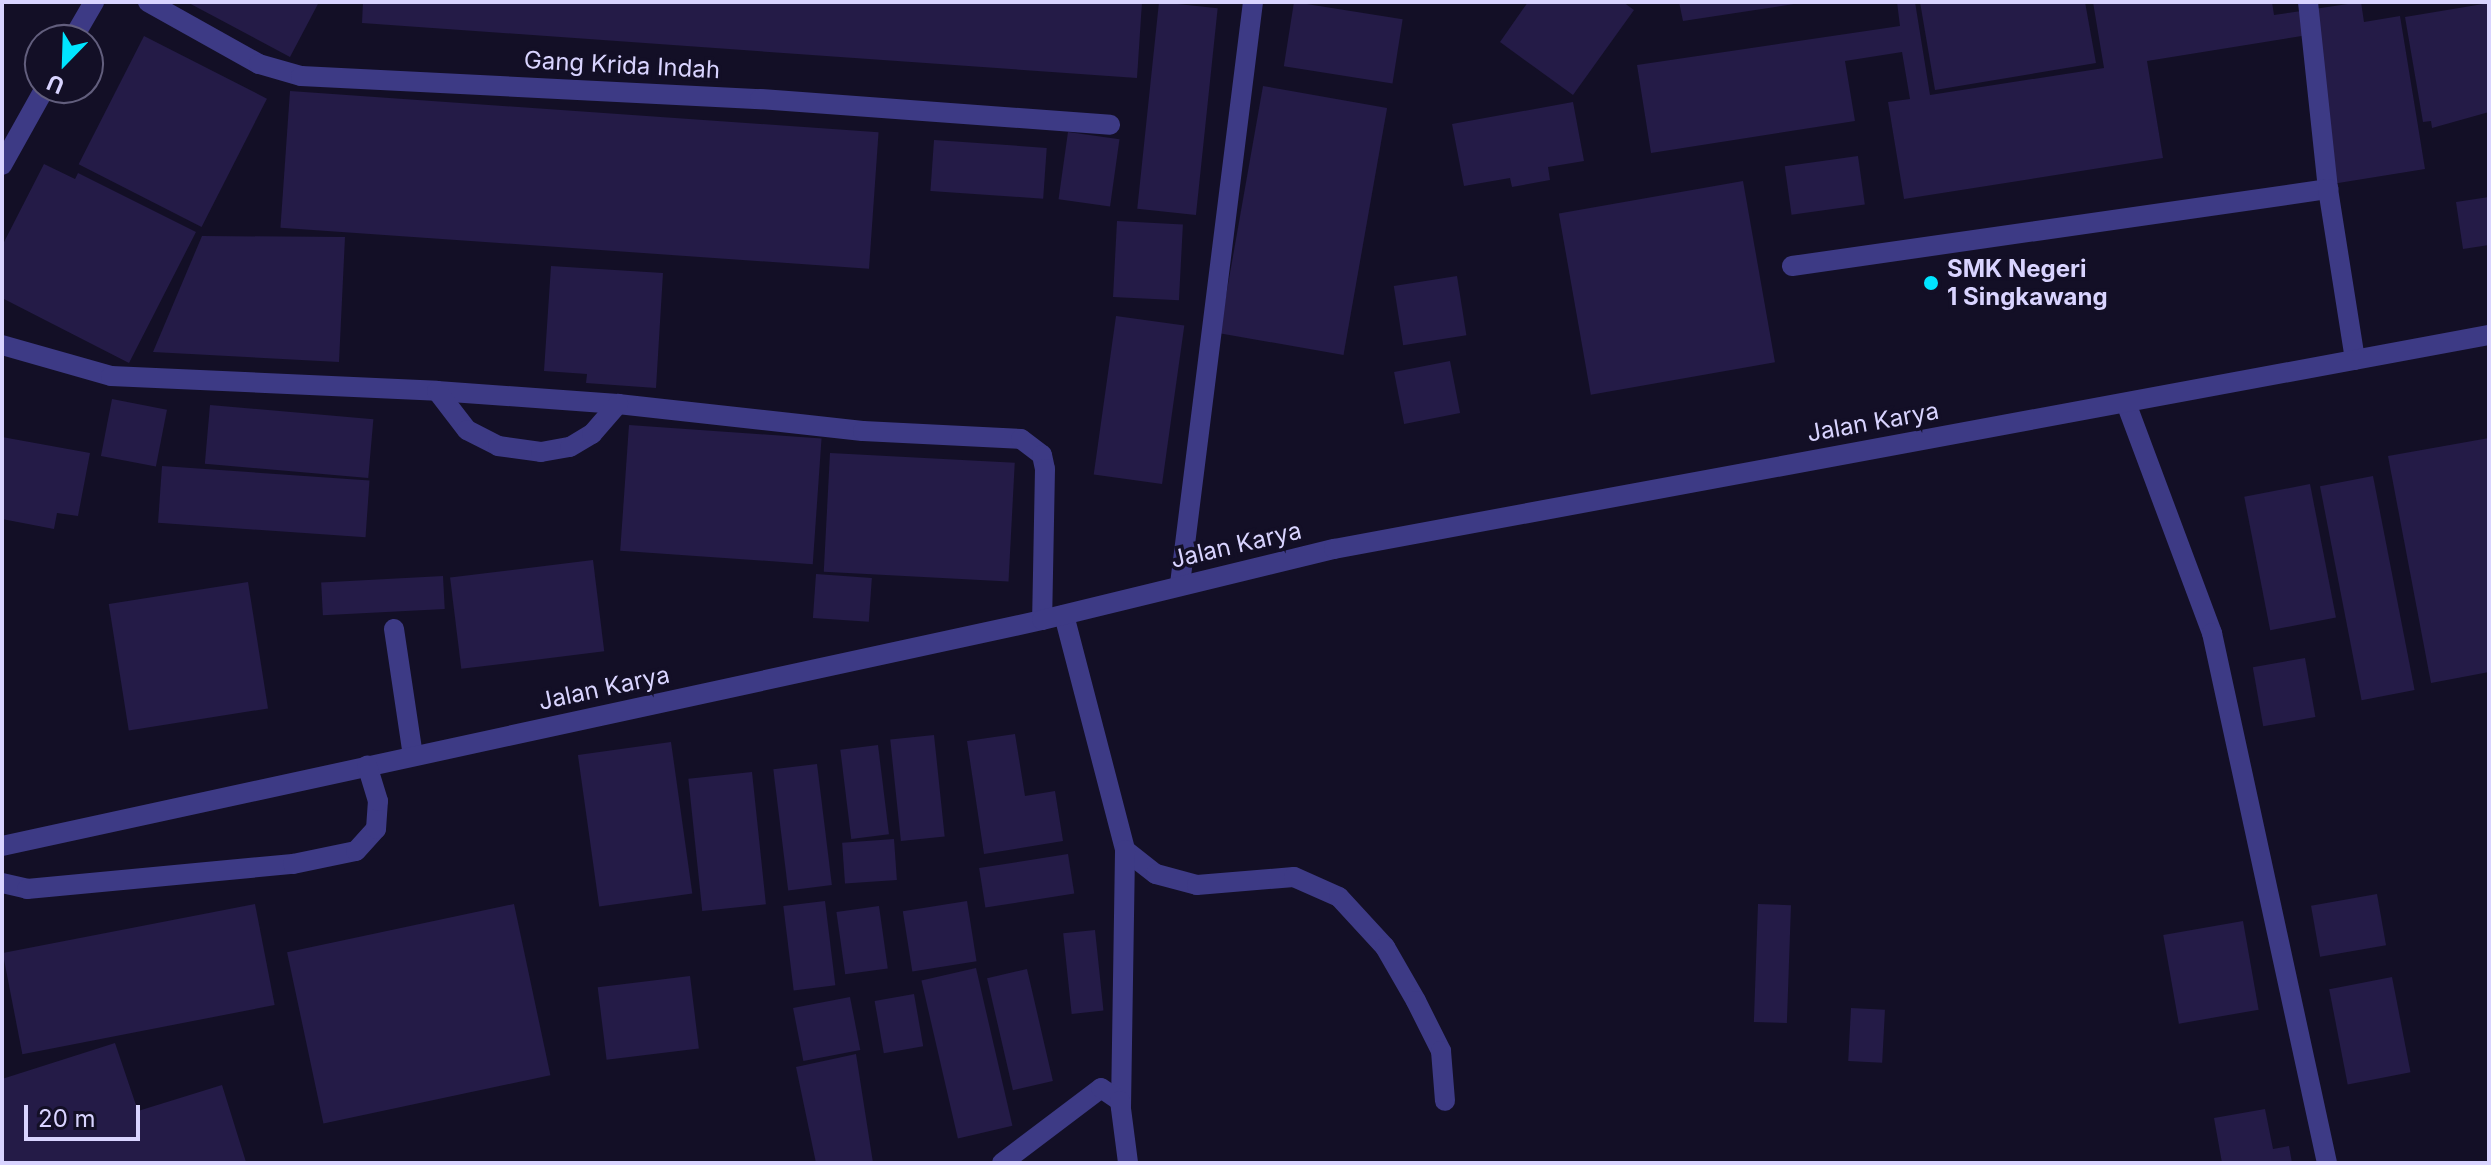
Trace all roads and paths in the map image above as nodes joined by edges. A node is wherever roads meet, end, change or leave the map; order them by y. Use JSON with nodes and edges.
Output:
{"nodes":[{"id":1,"x":94,"y":2,"type":"edge"},
{"id":2,"x":148,"y":2,"type":"edge"},
{"id":3,"x":1253,"y":2,"type":"edge"},
{"id":4,"x":2308,"y":2,"type":"edge"},
{"id":5,"x":81,"y":24,"type":"edge"},
{"id":6,"x":36,"y":104,"type":"edge"},
{"id":7,"x":1110,"y":125,"type":"dead end"},
{"id":8,"x":2,"y":165,"type":"edge"},
{"id":9,"x":2328,"y":189,"type":"junction"},
{"id":10,"x":1792,"y":266,"type":"dead end"},
{"id":11,"x":2489,"y":335,"type":"edge"},
{"id":12,"x":2,"y":345,"type":"edge"},
{"id":13,"x":2355,"y":360,"type":"junction"},
{"id":14,"x":437,"y":391,"type":"junction"},
{"id":15,"x":2126,"y":403,"type":"junction"},
{"id":16,"x":618,"y":404,"type":"junction"},
{"id":17,"x":1180,"y":584,"type":"junction"},
{"id":18,"x":1064,"y":615,"type":"junction"},
{"id":19,"x":1042,"y":620,"type":"junction"},
{"id":20,"x":394,"y":629,"type":"dead end"},
{"id":21,"x":413,"y":756,"type":"junction"},
{"id":22,"x":367,"y":766,"type":"junction"},
{"id":23,"x":2,"y":846,"type":"edge"},
{"id":24,"x":1125,"y":850,"type":"junction"},
{"id":25,"x":2,"y":883,"type":"edge"},
{"id":26,"x":1445,"y":1101,"type":"dead end"},
{"id":27,"x":1121,"y":1107,"type":"junction"},
{"id":28,"x":1002,"y":1163,"type":"edge"},
{"id":29,"x":1128,"y":1163,"type":"edge"},
{"id":30,"x":2327,"y":1163,"type":"edge"}],
"edges":[{"from":1,"to":5,"type":"street"},
{"from":2,"to":7,"type":"street","name":"Gang Krida Indah"},
{"from":3,"to":17,"type":"street"},
{"from":4,"to":9,"type":"street"},
{"from":6,"to":8,"type":"street"},
{"from":9,"to":10,"type":"street"},
{"from":9,"to":13,"type":"street"},
{"from":11,"to":13,"type":"street","name":"Jalan Karya"},
{"from":12,"to":14,"type":"street"},
{"from":13,"to":15,"type":"street","name":"Jalan Karya"},
{"from":14,"to":16,"type":"street"},
{"from":14,"to":16,"type":"street"},
{"from":15,"to":17,"type":"street","name":"Jalan Karya"},
{"from":15,"to":30,"type":"street"},
{"from":16,"to":19,"type":"street"},
{"from":17,"to":18,"type":"street","name":"Jalan Karya"},
{"from":18,"to":19,"type":"street","name":"Jalan Karya"},
{"from":18,"to":24,"type":"street"},
{"from":19,"to":21,"type":"street","name":"Jalan Karya"},
{"from":20,"to":21,"type":"street"},
{"from":21,"to":22,"type":"street","name":"Jalan Karya"},
{"from":22,"to":23,"type":"street","name":"Jalan Karya"},
{"from":22,"to":25,"type":"street"},
{"from":24,"to":26,"type":"street"},
{"from":24,"to":27,"type":"street"},
{"from":27,"to":28,"type":"street"},
{"from":27,"to":29,"type":"street"}]}
